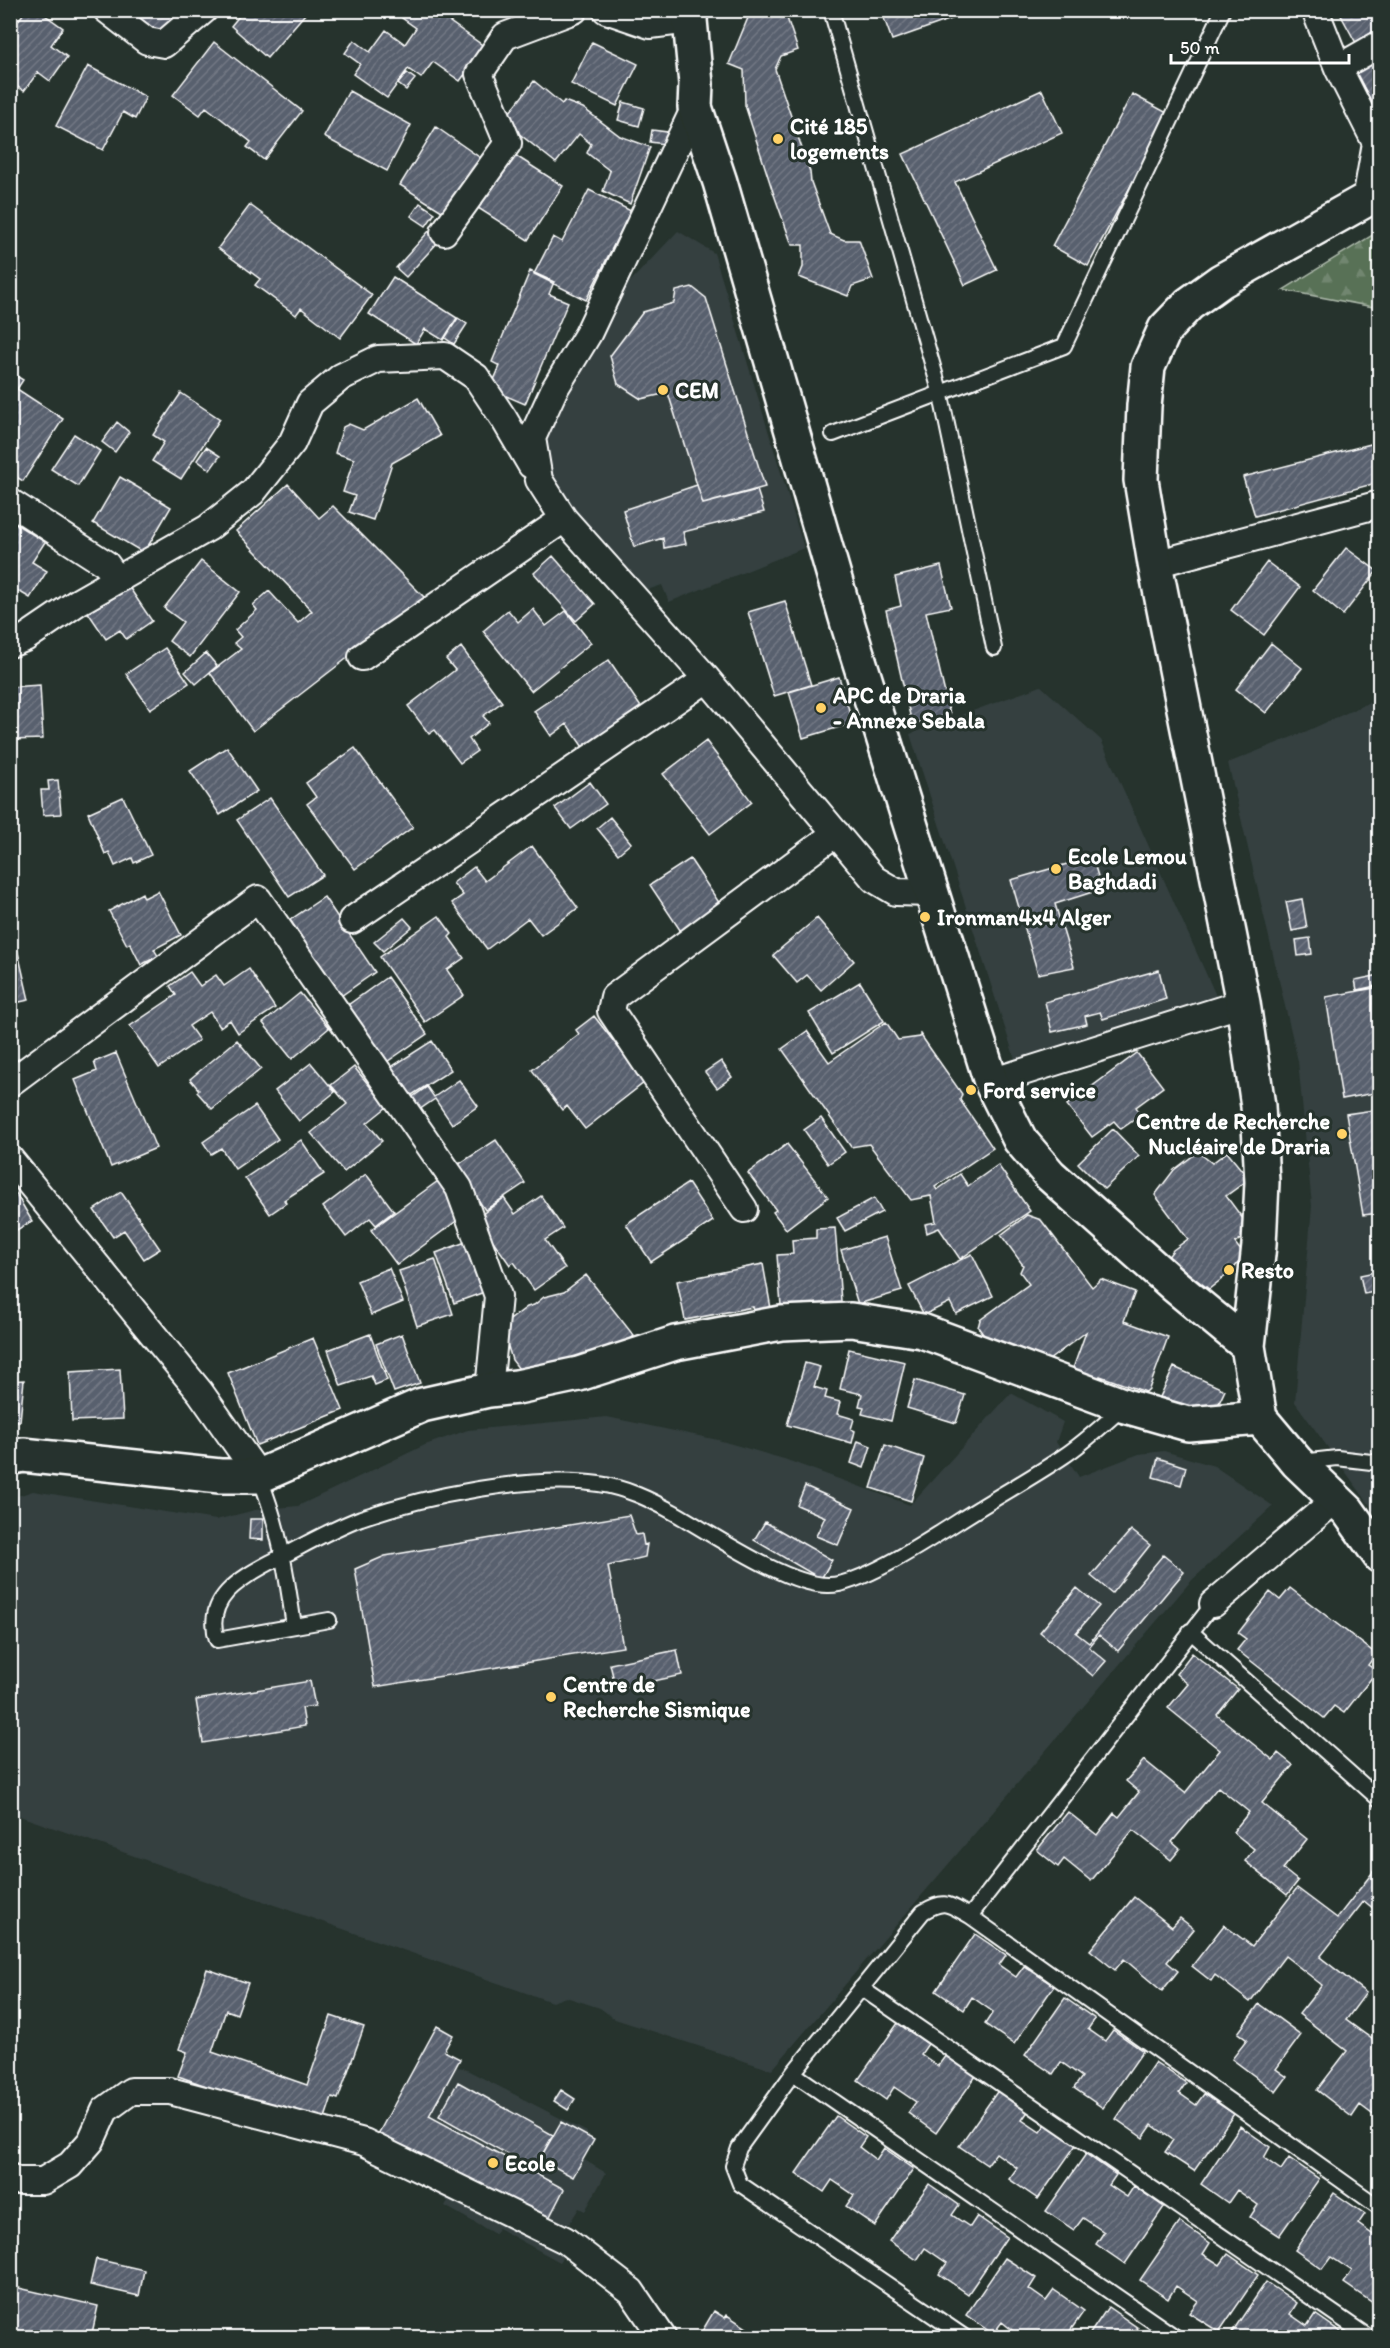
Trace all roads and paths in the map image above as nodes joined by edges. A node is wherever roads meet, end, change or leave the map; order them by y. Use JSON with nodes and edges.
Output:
{"nodes":[{"id":1,"x":107,"y":10,"type":"edge"},
{"id":2,"x":204,"y":10,"type":"edge"},
{"id":3,"x":574,"y":10,"type":"edge"},
{"id":4,"x":606,"y":10,"type":"edge"},
{"id":5,"x":831,"y":10,"type":"edge"},
{"id":6,"x":1223,"y":10,"type":"edge"},
{"id":7,"x":1315,"y":10,"type":"edge"},
{"id":8,"x":691,"y":15,"type":"edge"},
{"id":9,"x":1380,"y":45,"type":"edge"},
{"id":10,"x":1338,"y":68,"type":"junction"},
{"id":11,"x":695,"y":107,"type":"junction"},
{"id":12,"x":1373,"y":196,"type":"edge"},
{"id":13,"x":444,"y":232,"type":"dead end"},
{"id":14,"x":940,"y":391,"type":"junction"},
{"id":15,"x":833,"y":434,"type":"dead end"},
{"id":16,"x":539,"y":480,"type":"junction"},
{"id":17,"x":10,"y":502,"type":"edge"},
{"id":18,"x":1380,"y":504,"type":"edge"},
{"id":19,"x":564,"y":519,"type":"junction"},
{"id":20,"x":1155,"y":564,"type":"junction"},
{"id":21,"x":117,"y":579,"type":"junction"},
{"id":22,"x":10,"y":644,"type":"edge"},
{"id":23,"x":994,"y":648,"type":"dead end"},
{"id":24,"x":362,"y":657,"type":"dead end"},
{"id":25,"x":707,"y":679,"type":"junction"},
{"id":26,"x":836,"y":833,"type":"junction"},
{"id":27,"x":930,"y":893,"type":"junction"},
{"id":28,"x":352,"y":920,"type":"dead end"},
{"id":29,"x":1243,"y":1003,"type":"junction"},
{"id":30,"x":991,"y":1082,"type":"junction"},
{"id":31,"x":10,"y":1083,"type":"edge"},
{"id":32,"x":10,"y":1159,"type":"edge"},
{"id":33,"x":744,"y":1209,"type":"dead end"},
{"id":34,"x":1248,"y":1346,"type":"junction"},
{"id":35,"x":489,"y":1390,"type":"junction"},
{"id":36,"x":1125,"y":1406,"type":"junction"},
{"id":37,"x":1260,"y":1418,"type":"junction"},
{"id":38,"x":10,"y":1458,"type":"edge"},
{"id":39,"x":1297,"y":1462,"type":"junction"},
{"id":40,"x":1380,"y":1463,"type":"edge"},
{"id":41,"x":259,"y":1476,"type":"junction"},
{"id":42,"x":1336,"y":1499,"type":"junction"},
{"id":43,"x":284,"y":1555,"type":"junction"},
{"id":44,"x":1380,"y":1556,"type":"edge"},
{"id":45,"x":1212,"y":1604,"type":"joint"},
{"id":46,"x":329,"y":1620,"type":"dead end"},
{"id":47,"x":294,"y":1626,"type":"junction"},
{"id":48,"x":1190,"y":1631,"type":"junction"},
{"id":49,"x":1380,"y":1800,"type":"edge"},
{"id":50,"x":970,"y":1916,"type":"junction"},
{"id":51,"x":861,"y":1988,"type":"junction"},
{"id":52,"x":793,"y":2073,"type":"junction"},
{"id":53,"x":10,"y":2177,"type":"edge"},
{"id":54,"x":1380,"y":2208,"type":"edge"},
{"id":55,"x":663,"y":2337,"type":"edge"},
{"id":56,"x":966,"y":2337,"type":"edge"},
{"id":57,"x":1177,"y":2337,"type":"edge"},
{"id":58,"x":1370,"y":2337,"type":"edge"}],
"edges":[{"from":1,"to":2,"type":"street"},
{"from":3,"to":13,"type":"street"},
{"from":4,"to":8,"type":"street"},
{"from":5,"to":14,"type":"lane"},
{"from":6,"to":14,"type":"lane"},
{"from":7,"to":10,"type":"street"},
{"from":8,"to":11,"type":"main road"},
{"from":9,"to":10,"type":"street"},
{"from":10,"to":12,"type":"street"},
{"from":11,"to":16,"type":"street"},
{"from":11,"to":27,"type":"main road"},
{"from":12,"to":20,"type":"main road"},
{"from":14,"to":15,"type":"lane"},
{"from":14,"to":23,"type":"lane"},
{"from":16,"to":19,"type":"street"},
{"from":16,"to":21,"type":"street"},
{"from":17,"to":21,"type":"street"},
{"from":18,"to":20,"type":"street"},
{"from":19,"to":24,"type":"street"},
{"from":19,"to":25,"type":"street"},
{"from":20,"to":29,"type":"main road"},
{"from":21,"to":22,"type":"street"},
{"from":25,"to":26,"type":"street"},
{"from":25,"to":28,"type":"street"},
{"from":26,"to":27,"type":"street"},
{"from":26,"to":33,"type":"street"},
{"from":27,"to":30,"type":"main road"},
{"from":29,"to":30,"type":"street"},
{"from":29,"to":34,"type":"main road"},
{"from":30,"to":34,"type":"main road"},
{"from":31,"to":35,"type":"street"},
{"from":32,"to":41,"type":"street"},
{"from":34,"to":37,"type":"main road"},
{"from":35,"to":36,"type":"main road"},
{"from":35,"to":41,"type":"main road"},
{"from":36,"to":37,"type":"main road"},
{"from":36,"to":43,"type":"lane"},
{"from":37,"to":39,"type":"main road"},
{"from":38,"to":41,"type":"main road"},
{"from":39,"to":40,"type":"lane"},
{"from":39,"to":42,"type":"main road"},
{"from":41,"to":43,"type":"lane"},
{"from":42,"to":44,"type":"main road"},
{"from":42,"to":45,"type":"street"},
{"from":43,"to":47,"type":"lane"},
{"from":43,"to":47,"type":"lane"},
{"from":45,"to":48,"type":"lane"},
{"from":46,"to":47,"type":"lane"},
{"from":48,"to":49,"type":"lane"},
{"from":48,"to":50,"type":"lane"},
{"from":50,"to":51,"type":"lane"},
{"from":50,"to":54,"type":"lane"},
{"from":51,"to":52,"type":"lane"},
{"from":51,"to":58,"type":"lane"},
{"from":52,"to":56,"type":"lane"},
{"from":52,"to":57,"type":"lane"},
{"from":53,"to":55,"type":"street"}]}
